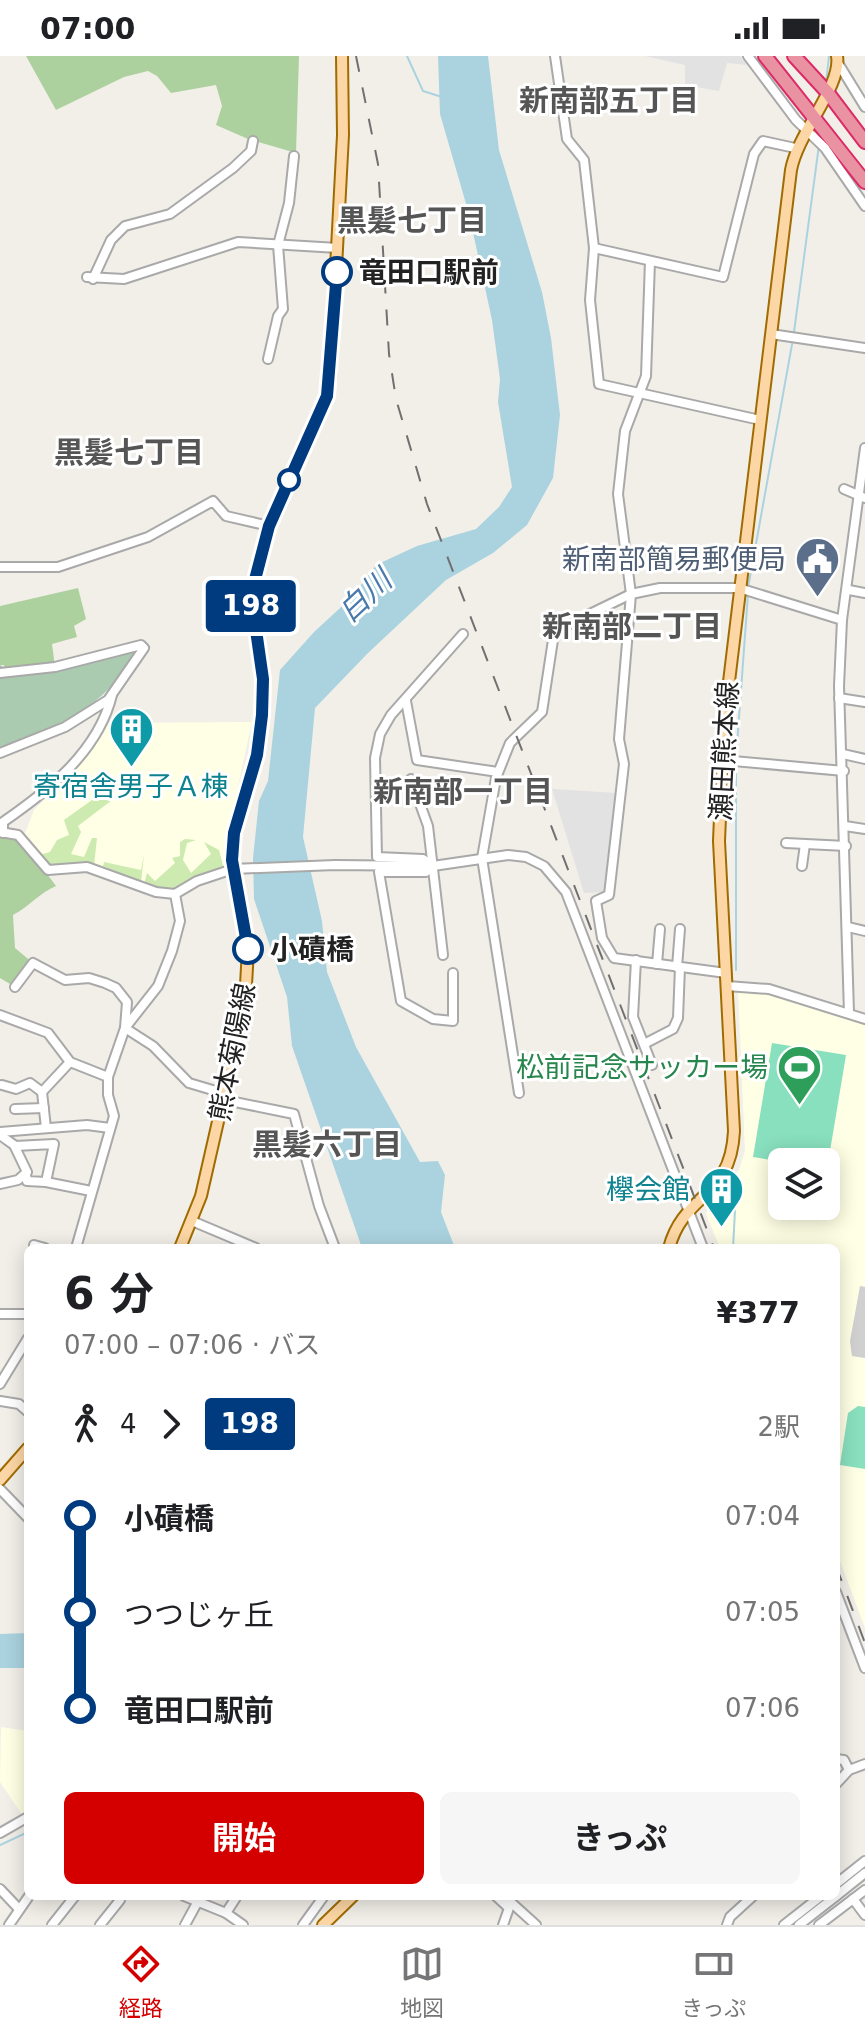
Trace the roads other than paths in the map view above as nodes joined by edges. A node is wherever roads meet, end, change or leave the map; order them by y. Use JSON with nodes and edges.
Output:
{"nodes":[{"id":1,"x":342,"y":56,"type":"edge"},
{"id":2,"x":555,"y":56,"type":"edge"},
{"id":3,"x":748,"y":56,"type":"edge"},
{"id":4,"x":765,"y":56,"type":"edge"},
{"id":5,"x":794,"y":56,"type":"edge"},
{"id":6,"x":837,"y":59,"type":"edge"},
{"id":7,"x":828,"y":93,"type":"junction"},
{"id":8,"x":864,"y":103,"type":"edge"},
{"id":9,"x":813,"y":114,"type":"junction"},
{"id":10,"x":806,"y":128,"type":"junction"},
{"id":11,"x":253,"y":141,"type":"dead end"},
{"id":12,"x":865,"y":142,"type":"edge"},
{"id":13,"x":795,"y":148,"type":"junction"},
{"id":14,"x":294,"y":156,"type":"dead end"},
{"id":15,"x":865,"y":182,"type":"edge"},
{"id":16,"x":865,"y":206,"type":"edge"},
{"id":17,"x":278,"y":245,"type":"junction"},
{"id":18,"x":338,"y":248,"type":"junction"},
{"id":19,"x":594,"y":248,"type":"junction"},
{"id":20,"x":650,"y":261,"type":"junction"},
{"id":21,"x":771,"y":334,"type":"junction"},
{"id":22,"x":865,"y":348,"type":"edge"},
{"id":23,"x":268,"y":359,"type":"dead end"},
{"id":24,"x":640,"y":392,"type":"junction"},
{"id":25,"x":760,"y":420,"type":"junction"},
{"id":26,"x":865,"y":450,"type":"edge"},
{"id":27,"x":844,"y":489,"type":"dead end"},
{"id":28,"x":862,"y":496,"type":"edge"},
{"id":29,"x":862,"y":519,"type":"edge"},
{"id":30,"x":269,"y":526,"type":"junction"},
{"id":31,"x":0,"y":567,"type":"edge"},
{"id":32,"x":739,"y":588,"type":"junction"},
{"id":33,"x":849,"y":590,"type":"junction"},
{"id":34,"x":864,"y":593,"type":"edge"},
{"id":35,"x":631,"y":594,"type":"junction"},
{"id":36,"x":842,"y":620,"type":"junction"},
{"id":37,"x":463,"y":634,"type":"dead end"},
{"id":38,"x":0,"y":673,"type":"edge"},
{"id":39,"x":112,"y":695,"type":"junction"},
{"id":40,"x":839,"y":698,"type":"junction"},
{"id":41,"x":406,"y":701,"type":"junction"},
{"id":42,"x":865,"y":702,"type":"edge"},
{"id":43,"x":0,"y":753,"type":"edge"},
{"id":44,"x":843,"y":754,"type":"junction"},
{"id":45,"x":865,"y":759,"type":"edge"},
{"id":46,"x":722,"y":760,"type":"junction"},
{"id":47,"x":844,"y":771,"type":"junction"},
{"id":48,"x":498,"y":772,"type":"junction"},
{"id":49,"x":411,"y":779,"type":"dead end"},
{"id":50,"x":845,"y":826,"type":"junction"},
{"id":51,"x":865,"y":829,"type":"edge"},
{"id":52,"x":2,"y":833,"type":"edge"},
{"id":53,"x":786,"y":843,"type":"dead end"},
{"id":54,"x":805,"y":844,"type":"junction"},
{"id":55,"x":846,"y":846,"type":"junction"},
{"id":56,"x":482,"y":858,"type":"junction"},
{"id":57,"x":433,"y":866,"type":"junction"},
{"id":58,"x":802,"y":866,"type":"dead end"},
{"id":59,"x":233,"y":869,"type":"junction"},
{"id":60,"x":175,"y":894,"type":"junction"},
{"id":61,"x":848,"y":927,"type":"junction"},
{"id":62,"x":660,"y":929,"type":"dead end"},
{"id":63,"x":680,"y":929,"type":"dead end"},
{"id":64,"x":865,"y":931,"type":"edge"},
{"id":65,"x":443,"y":955,"type":"dead end"},
{"id":66,"x":636,"y":960,"type":"junction"},
{"id":67,"x":657,"y":964,"type":"junction"},
{"id":68,"x":679,"y":967,"type":"junction"},
{"id":69,"x":453,"y":973,"type":"dead end"},
{"id":70,"x":726,"y":973,"type":"junction"},
{"id":71,"x":727,"y":986,"type":"junction"},
{"id":72,"x":15,"y":987,"type":"dead end"},
{"id":73,"x":849,"y":1013,"type":"junction"},
{"id":74,"x":0,"y":1015,"type":"edge"},
{"id":75,"x":865,"y":1019,"type":"edge"},
{"id":76,"x":125,"y":1028,"type":"junction"},
{"id":77,"x":644,"y":1044,"type":"junction"},
{"id":78,"x":70,"y":1062,"type":"junction"},
{"id":79,"x":652,"y":1065,"type":"dead end"},
{"id":80,"x":108,"y":1077,"type":"junction"},
{"id":81,"x":2,"y":1085,"type":"edge"},
{"id":82,"x":42,"y":1092,"type":"junction"},
{"id":83,"x":519,"y":1093,"type":"dead end"},
{"id":84,"x":225,"y":1097,"type":"junction"},
{"id":85,"x":44,"y":1108,"type":"junction"},
{"id":86,"x":15,"y":1109,"type":"dead end"},
{"id":87,"x":57,"y":1127,"type":"junction"},
{"id":88,"x":46,"y":1128,"type":"junction"},
{"id":89,"x":110,"y":1128,"type":"junction"},
{"id":90,"x":0,"y":1133,"type":"edge"},
{"id":91,"x":54,"y":1144,"type":"junction"},
{"id":92,"x":15,"y":1146,"type":"junction"},
{"id":93,"x":26,"y":1175,"type":"junction"},
{"id":94,"x":46,"y":1182,"type":"junction"},
{"id":95,"x":0,"y":1184,"type":"edge"},
{"id":96,"x":91,"y":1191,"type":"junction"},
{"id":97,"x":688,"y":1210,"type":"junction"},
{"id":98,"x":192,"y":1221,"type":"junction"},
{"id":99,"x":78,"y":1244,"type":"edge"},
{"id":100,"x":182,"y":1244,"type":"edge"},
{"id":101,"x":247,"y":1244,"type":"edge"},
{"id":102,"x":333,"y":1244,"type":"edge"},
{"id":103,"x":671,"y":1244,"type":"edge"},
{"id":104,"x":701,"y":1244,"type":"edge"},
{"id":105,"x":0,"y":1314,"type":"edge"},
{"id":106,"x":24,"y":1314,"type":"edge"},
{"id":107,"x":24,"y":1345,"type":"edge"},
{"id":108,"x":0,"y":1384,"type":"edge"},
{"id":109,"x":0,"y":1401,"type":"edge"},
{"id":110,"x":24,"y":1408,"type":"edge"},
{"id":111,"x":24,"y":1453,"type":"edge"},
{"id":112,"x":0,"y":1480,"type":"edge"},
{"id":113,"x":0,"y":1489,"type":"edge"},
{"id":114,"x":24,"y":1514,"type":"edge"},
{"id":115,"x":840,"y":1602,"type":"edge"},
{"id":116,"x":865,"y":1668,"type":"edge"},
{"id":117,"x":840,"y":1760,"type":"edge"},
{"id":118,"x":865,"y":1764,"type":"edge"},
{"id":119,"x":849,"y":1770,"type":"junction"},
{"id":120,"x":840,"y":1780,"type":"edge"},
{"id":121,"x":24,"y":1819,"type":"edge"},
{"id":122,"x":0,"y":1833,"type":"edge"},
{"id":123,"x":865,"y":1861,"type":"edge"},
{"id":124,"x":865,"y":1873,"type":"edge"},
{"id":125,"x":840,"y":1881,"type":"edge"},
{"id":126,"x":0,"y":1889,"type":"edge"},
{"id":127,"x":865,"y":1890,"type":"edge"},
{"id":128,"x":840,"y":1893,"type":"edge"},
{"id":129,"x":853,"y":1899,"type":"junction"},
{"id":130,"x":26,"y":1900,"type":"edge"},
{"id":131,"x":72,"y":1900,"type":"edge"},
{"id":132,"x":120,"y":1900,"type":"edge"},
{"id":133,"x":191,"y":1900,"type":"edge"},
{"id":134,"x":234,"y":1900,"type":"edge"},
{"id":135,"x":321,"y":1900,"type":"edge"},
{"id":136,"x":349,"y":1900,"type":"edge"},
{"id":137,"x":500,"y":1900,"type":"edge"},
{"id":138,"x":508,"y":1900,"type":"edge"},
{"id":139,"x":749,"y":1900,"type":"edge"},
{"id":140,"x":816,"y":1900,"type":"edge"},
{"id":141,"x":831,"y":1900,"type":"edge"},
{"id":142,"x":197,"y":1903,"type":"junction"},
{"id":143,"x":19,"y":1909,"type":"junction"},
{"id":144,"x":226,"y":1913,"type":"junction"},
{"id":145,"x":865,"y":1915,"type":"edge"},
{"id":146,"x":9,"y":1925,"type":"edge"},
{"id":147,"x":52,"y":1925,"type":"edge"},
{"id":148,"x":100,"y":1925,"type":"edge"},
{"id":149,"x":185,"y":1925,"type":"edge"},
{"id":150,"x":243,"y":1925,"type":"edge"},
{"id":151,"x":303,"y":1925,"type":"edge"},
{"id":152,"x":323,"y":1925,"type":"edge"},
{"id":153,"x":503,"y":1925,"type":"edge"},
{"id":154,"x":536,"y":1925,"type":"edge"},
{"id":155,"x":727,"y":1925,"type":"edge"},
{"id":156,"x":784,"y":1925,"type":"edge"},
{"id":157,"x":799,"y":1925,"type":"edge"},
{"id":158,"x":819,"y":1925,"type":"edge"}],
"edges":[{"from":1,"to":18,"type":"main road","name":"熊本菊陽線"},
{"from":2,"to":19,"type":"street"},
{"from":3,"to":10,"type":"street"},
{"from":4,"to":9,"type":"highway"},
{"from":5,"to":7,"type":"highway"},
{"from":6,"to":7,"type":"main road","name":"瀬田熊本線"},
{"from":6,"to":8,"type":"street"},
{"from":7,"to":9,"type":"main road","name":"瀬田熊本線"},
{"from":7,"to":12,"type":"highway"},
{"from":9,"to":10,"type":"main road","name":"瀬田熊本線"},
{"from":9,"to":15,"type":"highway"},
{"from":10,"to":13,"type":"main road","name":"瀬田熊本線"},
{"from":10,"to":16,"type":"street"},
{"from":11,"to":17,"type":"street"},
{"from":13,"to":20,"type":"street"},
{"from":13,"to":21,"type":"main road","name":"瀬田熊本線"},
{"from":14,"to":17,"type":"street"},
{"from":17,"to":18,"type":"street"},
{"from":17,"to":23,"type":"street"},
{"from":18,"to":30,"type":"main road","name":"熊本菊陽線"},
{"from":19,"to":20,"type":"street"},
{"from":19,"to":24,"type":"street"},
{"from":20,"to":24,"type":"street"},
{"from":21,"to":22,"type":"street"},
{"from":21,"to":25,"type":"main road","name":"瀬田熊本線"},
{"from":24,"to":25,"type":"street"},
{"from":24,"to":35,"type":"street"},
{"from":25,"to":32,"type":"main road","name":"瀬田熊本線"},
{"from":26,"to":28,"type":"street"},
{"from":27,"to":28,"type":"street"},
{"from":28,"to":29,"type":"street"},
{"from":29,"to":33,"type":"street"},
{"from":30,"to":31,"type":"street"},
{"from":30,"to":59,"type":"main road","name":"熊本菊陽線"},
{"from":32,"to":35,"type":"street"},
{"from":32,"to":36,"type":"street"},
{"from":32,"to":46,"type":"main road","name":"瀬田熊本線"},
{"from":33,"to":34,"type":"street"},
{"from":33,"to":36,"type":"street"},
{"from":35,"to":48,"type":"street"},
{"from":35,"to":66,"type":"street"},
{"from":36,"to":40,"type":"street"},
{"from":37,"to":41,"type":"street"},
{"from":38,"to":39,"type":"street"},
{"from":39,"to":43,"type":"street"},
{"from":39,"to":52,"type":"street"},
{"from":40,"to":42,"type":"street"},
{"from":40,"to":44,"type":"street"},
{"from":41,"to":48,"type":"street"},
{"from":41,"to":57,"type":"street"},
{"from":44,"to":45,"type":"street"},
{"from":44,"to":47,"type":"street"},
{"from":46,"to":47,"type":"street"},
{"from":46,"to":70,"type":"main road","name":"瀬田熊本線"},
{"from":47,"to":50,"type":"street"},
{"from":48,"to":56,"type":"street"},
{"from":49,"to":57,"type":"street"},
{"from":50,"to":51,"type":"street"},
{"from":50,"to":55,"type":"street"},
{"from":52,"to":60,"type":"street"},
{"from":53,"to":54,"type":"street"},
{"from":54,"to":55,"type":"street"},
{"from":54,"to":58,"type":"street"},
{"from":55,"to":61,"type":"street"},
{"from":56,"to":57,"type":"street"},
{"from":56,"to":83,"type":"street"},
{"from":56,"to":97,"type":"street"},
{"from":57,"to":59,"type":"street"},
{"from":57,"to":65,"type":"street"},
{"from":57,"to":69,"type":"street"},
{"from":59,"to":60,"type":"street"},
{"from":59,"to":84,"type":"main road","name":"熊本菊陽線"},
{"from":60,"to":76,"type":"street"},
{"from":61,"to":64,"type":"street"},
{"from":61,"to":73,"type":"street"},
{"from":62,"to":67,"type":"street"},
{"from":63,"to":68,"type":"street"},
{"from":66,"to":67,"type":"street"},
{"from":66,"to":77,"type":"street"},
{"from":67,"to":68,"type":"street"},
{"from":68,"to":70,"type":"street"},
{"from":68,"to":77,"type":"street"},
{"from":70,"to":71,"type":"main road","name":"瀬田熊本線"},
{"from":71,"to":73,"type":"street"},
{"from":71,"to":97,"type":"main road","name":"瀬田熊本線"},
{"from":72,"to":76,"type":"street"},
{"from":73,"to":75,"type":"street"},
{"from":74,"to":78,"type":"street"},
{"from":76,"to":80,"type":"street"},
{"from":76,"to":84,"type":"street"},
{"from":77,"to":79,"type":"street"},
{"from":78,"to":80,"type":"street"},
{"from":78,"to":82,"type":"street"},
{"from":80,"to":89,"type":"street"},
{"from":81,"to":82,"type":"street"},
{"from":82,"to":85,"type":"street"},
{"from":84,"to":98,"type":"main road","name":"熊本菊陽線"},
{"from":84,"to":102,"type":"street"},
{"from":85,"to":86,"type":"street"},
{"from":85,"to":88,"type":"street"},
{"from":87,"to":88,"type":"street"},
{"from":87,"to":89,"type":"street"},
{"from":87,"to":91,"type":"street"},
{"from":88,"to":90,"type":"street"},
{"from":89,"to":96,"type":"street"},
{"from":90,"to":92,"type":"street"},
{"from":91,"to":92,"type":"street"},
{"from":91,"to":94,"type":"street"},
{"from":92,"to":93,"type":"street"},
{"from":93,"to":94,"type":"street"},
{"from":93,"to":95,"type":"street"},
{"from":94,"to":96,"type":"street"},
{"from":96,"to":99,"type":"street"},
{"from":97,"to":103,"type":"main road","name":"瀬田熊本線"},
{"from":97,"to":104,"type":"street"},
{"from":98,"to":100,"type":"main road","name":"熊本菊陽線"},
{"from":98,"to":101,"type":"street"},
{"from":105,"to":106,"type":"street"},
{"from":107,"to":108,"type":"street"},
{"from":109,"to":110,"type":"street"},
{"from":111,"to":112,"type":"main road"},
{"from":113,"to":114,"type":"street"},
{"from":115,"to":116,"type":"street"},
{"from":117,"to":119,"type":"street"},
{"from":118,"to":119,"type":"street"},
{"from":119,"to":120,"type":"street"},
{"from":121,"to":122,"type":"street"},
{"from":123,"to":125,"type":"street"},
{"from":124,"to":128,"type":"street"},
{"from":126,"to":143,"type":"street"},
{"from":127,"to":129,"type":"street"},
{"from":129,"to":145,"type":"street"},
{"from":129,"to":158,"type":"street"},
{"from":130,"to":143,"type":"street"},
{"from":131,"to":147,"type":"street"},
{"from":132,"to":148,"type":"street"},
{"from":133,"to":142,"type":"street"},
{"from":134,"to":144,"type":"street"},
{"from":135,"to":151,"type":"street"},
{"from":136,"to":152,"type":"main road"},
{"from":137,"to":153,"type":"street"},
{"from":138,"to":154,"type":"street"},
{"from":139,"to":155,"type":"street"},
{"from":140,"to":156,"type":"street"},
{"from":141,"to":157,"type":"street"},
{"from":142,"to":144,"type":"street"},
{"from":142,"to":149,"type":"street"},
{"from":143,"to":146,"type":"street"},
{"from":144,"to":150,"type":"street"}]}
